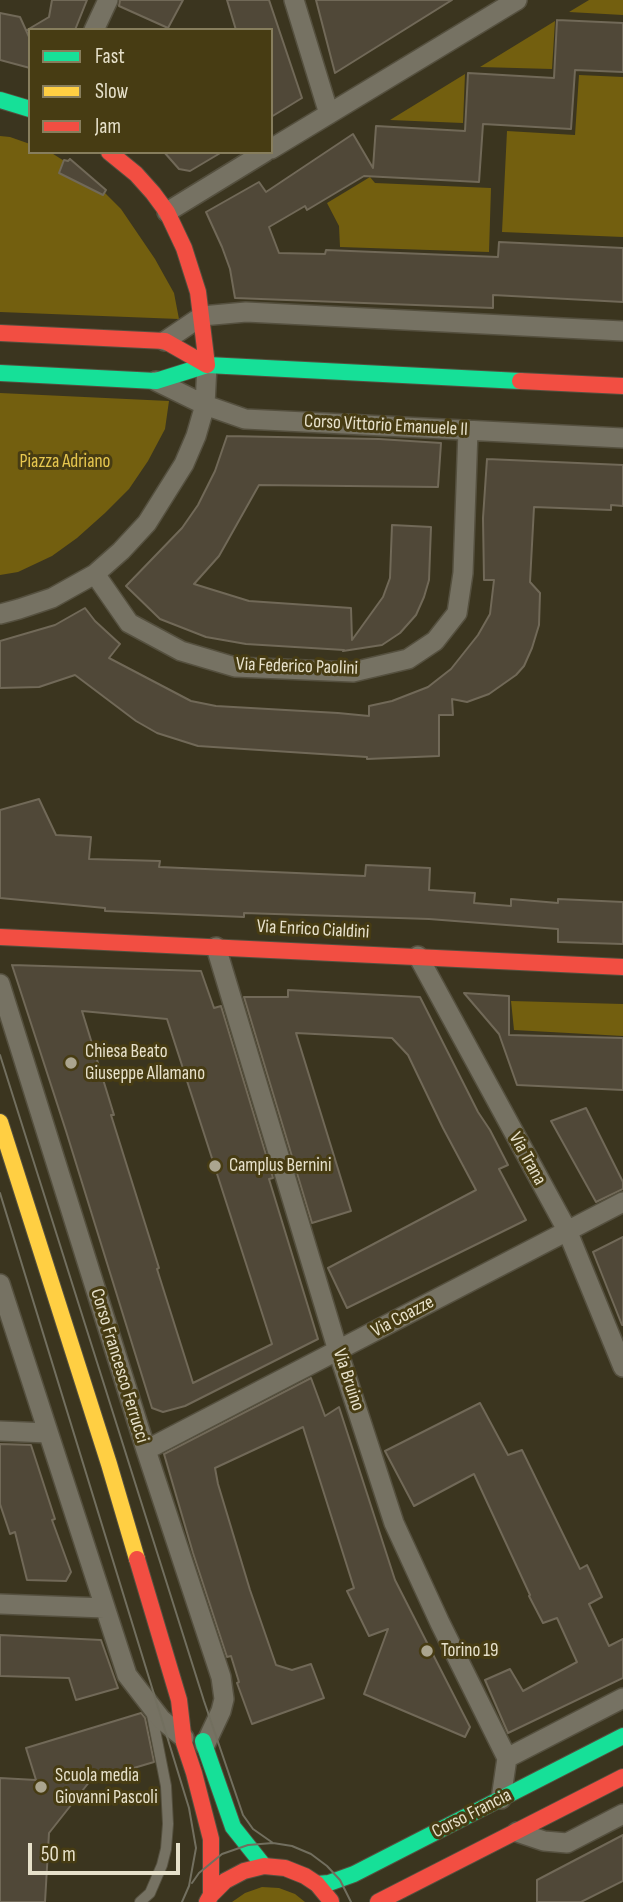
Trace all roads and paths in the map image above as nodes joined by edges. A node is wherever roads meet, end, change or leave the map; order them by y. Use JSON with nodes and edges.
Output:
{"nodes":[{"id":1,"x":108,"y":0,"type":"edge"},
{"id":2,"x":294,"y":0,"type":"edge"},
{"id":3,"x":513,"y":1,"type":"edge"},
{"id":4,"x":95,"y":28,"type":"edge"},
{"id":5,"x":0,"y":100,"type":"edge"},
{"id":6,"x":28,"y":108,"type":"edge"},
{"id":7,"x":329,"y":114,"type":"junction"},
{"id":8,"x":273,"y":148,"type":"edge"},
{"id":9,"x":111,"y":154,"type":"edge"},
{"id":10,"x":262,"y":154,"type":"edge"},
{"id":11,"x":167,"y":212,"type":"junction"},
{"id":12,"x":202,"y":316,"type":"junction"},
{"id":13,"x":623,"y":331,"type":"edge"},
{"id":14,"x":0,"y":333,"type":"edge"},
{"id":15,"x":165,"y":341,"type":"junction"},
{"id":16,"x":207,"y":365,"type":"junction"},
{"id":17,"x":0,"y":373,"type":"edge"},
{"id":18,"x":156,"y":381,"type":"junction"},
{"id":19,"x":623,"y":386,"type":"edge"},
{"id":20,"x":205,"y":405,"type":"junction"},
{"id":21,"x":468,"y":430,"type":"junction"},
{"id":22,"x":623,"y":438,"type":"edge"},
{"id":23,"x":94,"y":574,"type":"junction"},
{"id":24,"x":0,"y":614,"type":"edge"},
{"id":25,"x":0,"y":937,"type":"edge"},
{"id":26,"x":216,"y":947,"type":"junction"},
{"id":27,"x":418,"y":956,"type":"junction"},
{"id":28,"x":623,"y":967,"type":"edge"},
{"id":29,"x":0,"y":984,"type":"edge"},
{"id":30,"x":0,"y":1122,"type":"edge"},
{"id":31,"x":623,"y":1202,"type":"edge"},
{"id":32,"x":567,"y":1230,"type":"junction"},
{"id":33,"x":0,"y":1284,"type":"edge"},
{"id":34,"x":338,"y":1351,"type":"junction"},
{"id":35,"x":623,"y":1367,"type":"edge"},
{"id":36,"x":0,"y":1431,"type":"edge"},
{"id":37,"x":48,"y":1433,"type":"junction"},
{"id":38,"x":146,"y":1450,"type":"junction"},
{"id":39,"x":0,"y":1604,"type":"edge"},
{"id":40,"x":104,"y":1608,"type":"junction"},
{"id":41,"x":623,"y":1698,"type":"edge"},
{"id":42,"x":179,"y":1700,"type":"junction"},
{"id":43,"x":150,"y":1704,"type":"junction"},
{"id":44,"x":623,"y":1736,"type":"edge"},
{"id":45,"x":184,"y":1738,"type":"junction"},
{"id":46,"x":205,"y":1745,"type":"junction"},
{"id":47,"x":507,"y":1758,"type":"junction"},
{"id":48,"x":623,"y":1777,"type":"edge"},
{"id":49,"x":501,"y":1799,"type":"junction"},
{"id":50,"x":623,"y":1814,"type":"edge"},
{"id":51,"x":517,"y":1832,"type":"junction"},
{"id":52,"x":264,"y":1866,"type":"junction"},
{"id":53,"x":317,"y":1884,"type":"junction"},
{"id":54,"x":209,"y":1898,"type":"edge"},
{"id":55,"x":140,"y":1902,"type":"edge"},
{"id":56,"x":332,"y":1902,"type":"edge"},
{"id":57,"x":378,"y":1902,"type":"edge"}],
"edges":[{"from":1,"to":4,"type":"street"},
{"from":2,"to":7,"type":"street"},
{"from":3,"to":7,"type":"street"},
{"from":5,"to":6,"type":"main road"},
{"from":7,"to":8,"type":"street"},
{"from":9,"to":11,"type":"main road"},
{"from":10,"to":11,"type":"street"},
{"from":11,"to":12,"type":"main road"},
{"from":12,"to":13,"type":"street"},
{"from":12,"to":15,"type":"street"},
{"from":12,"to":16,"type":"main road"},
{"from":14,"to":15,"type":"main road","name":"Corso Vittorio Emanuele II"},
{"from":15,"to":16,"type":"main road","name":"Corso Vittorio Emanuele II"},
{"from":16,"to":18,"type":"main road","name":"Corso Vittorio Emanuele II"},
{"from":16,"to":19,"type":"main road","name":"Corso Vittorio Emanuele II"},
{"from":16,"to":20,"type":"street"},
{"from":17,"to":18,"type":"main road","name":"Corso Vittorio Emanuele II"},
{"from":18,"to":20,"type":"street","name":"Corso Vittorio Emanuele II"},
{"from":20,"to":21,"type":"street","name":"Corso Vittorio Emanuele II"},
{"from":20,"to":23,"type":"street"},
{"from":21,"to":22,"type":"street","name":"Corso Vittorio Emanuele II"},
{"from":21,"to":23,"type":"street","name":"Via Federico Paolini"},
{"from":23,"to":24,"type":"street"},
{"from":25,"to":26,"type":"main road","name":"Via Enrico Cialdini"},
{"from":26,"to":27,"type":"main road","name":"Via Enrico Cialdini"},
{"from":26,"to":34,"type":"street","name":"Via Bruino"},
{"from":27,"to":28,"type":"main road","name":"Via Enrico Cialdini"},
{"from":27,"to":32,"type":"street","name":"Via Trana"},
{"from":29,"to":38,"type":"street","name":"Corso Francesco Ferrucci"},
{"from":30,"to":42,"type":"main road","name":"Corso Francesco Ferrucci"},
{"from":31,"to":32,"type":"street","name":"Via Coazze"},
{"from":32,"to":34,"type":"street","name":"Via Coazze"},
{"from":32,"to":35,"type":"street","name":"Via Trana"},
{"from":33,"to":37,"type":"street"},
{"from":34,"to":38,"type":"street","name":"Via Coazze"},
{"from":34,"to":47,"type":"street","name":"Via Bruino"},
{"from":36,"to":37,"type":"street"},
{"from":37,"to":40,"type":"street"},
{"from":38,"to":46,"type":"street","name":"Corso Francesco Ferrucci"},
{"from":39,"to":40,"type":"street"},
{"from":40,"to":43,"type":"street"},
{"from":41,"to":47,"type":"street","name":"Corso Francia"},
{"from":42,"to":45,"type":"main road"},
{"from":42,"to":46,"type":"main road"},
{"from":43,"to":45,"type":"street"},
{"from":43,"to":55,"type":"lane"},
{"from":44,"to":49,"type":"main road","name":"Corso Francia"},
{"from":45,"to":54,"type":"main road"},
{"from":46,"to":52,"type":"main road"},
{"from":47,"to":49,"type":"street"},
{"from":48,"to":51,"type":"main road","name":"Corso Francia"},
{"from":49,"to":53,"type":"main road","name":"Corso Francia"},
{"from":50,"to":51,"type":"street","name":"Corso Francia"},
{"from":51,"to":57,"type":"main road","name":"Corso Francia"},
{"from":52,"to":53,"type":"main road"},
{"from":52,"to":54,"type":"main road"},
{"from":53,"to":56,"type":"main road"}]}
